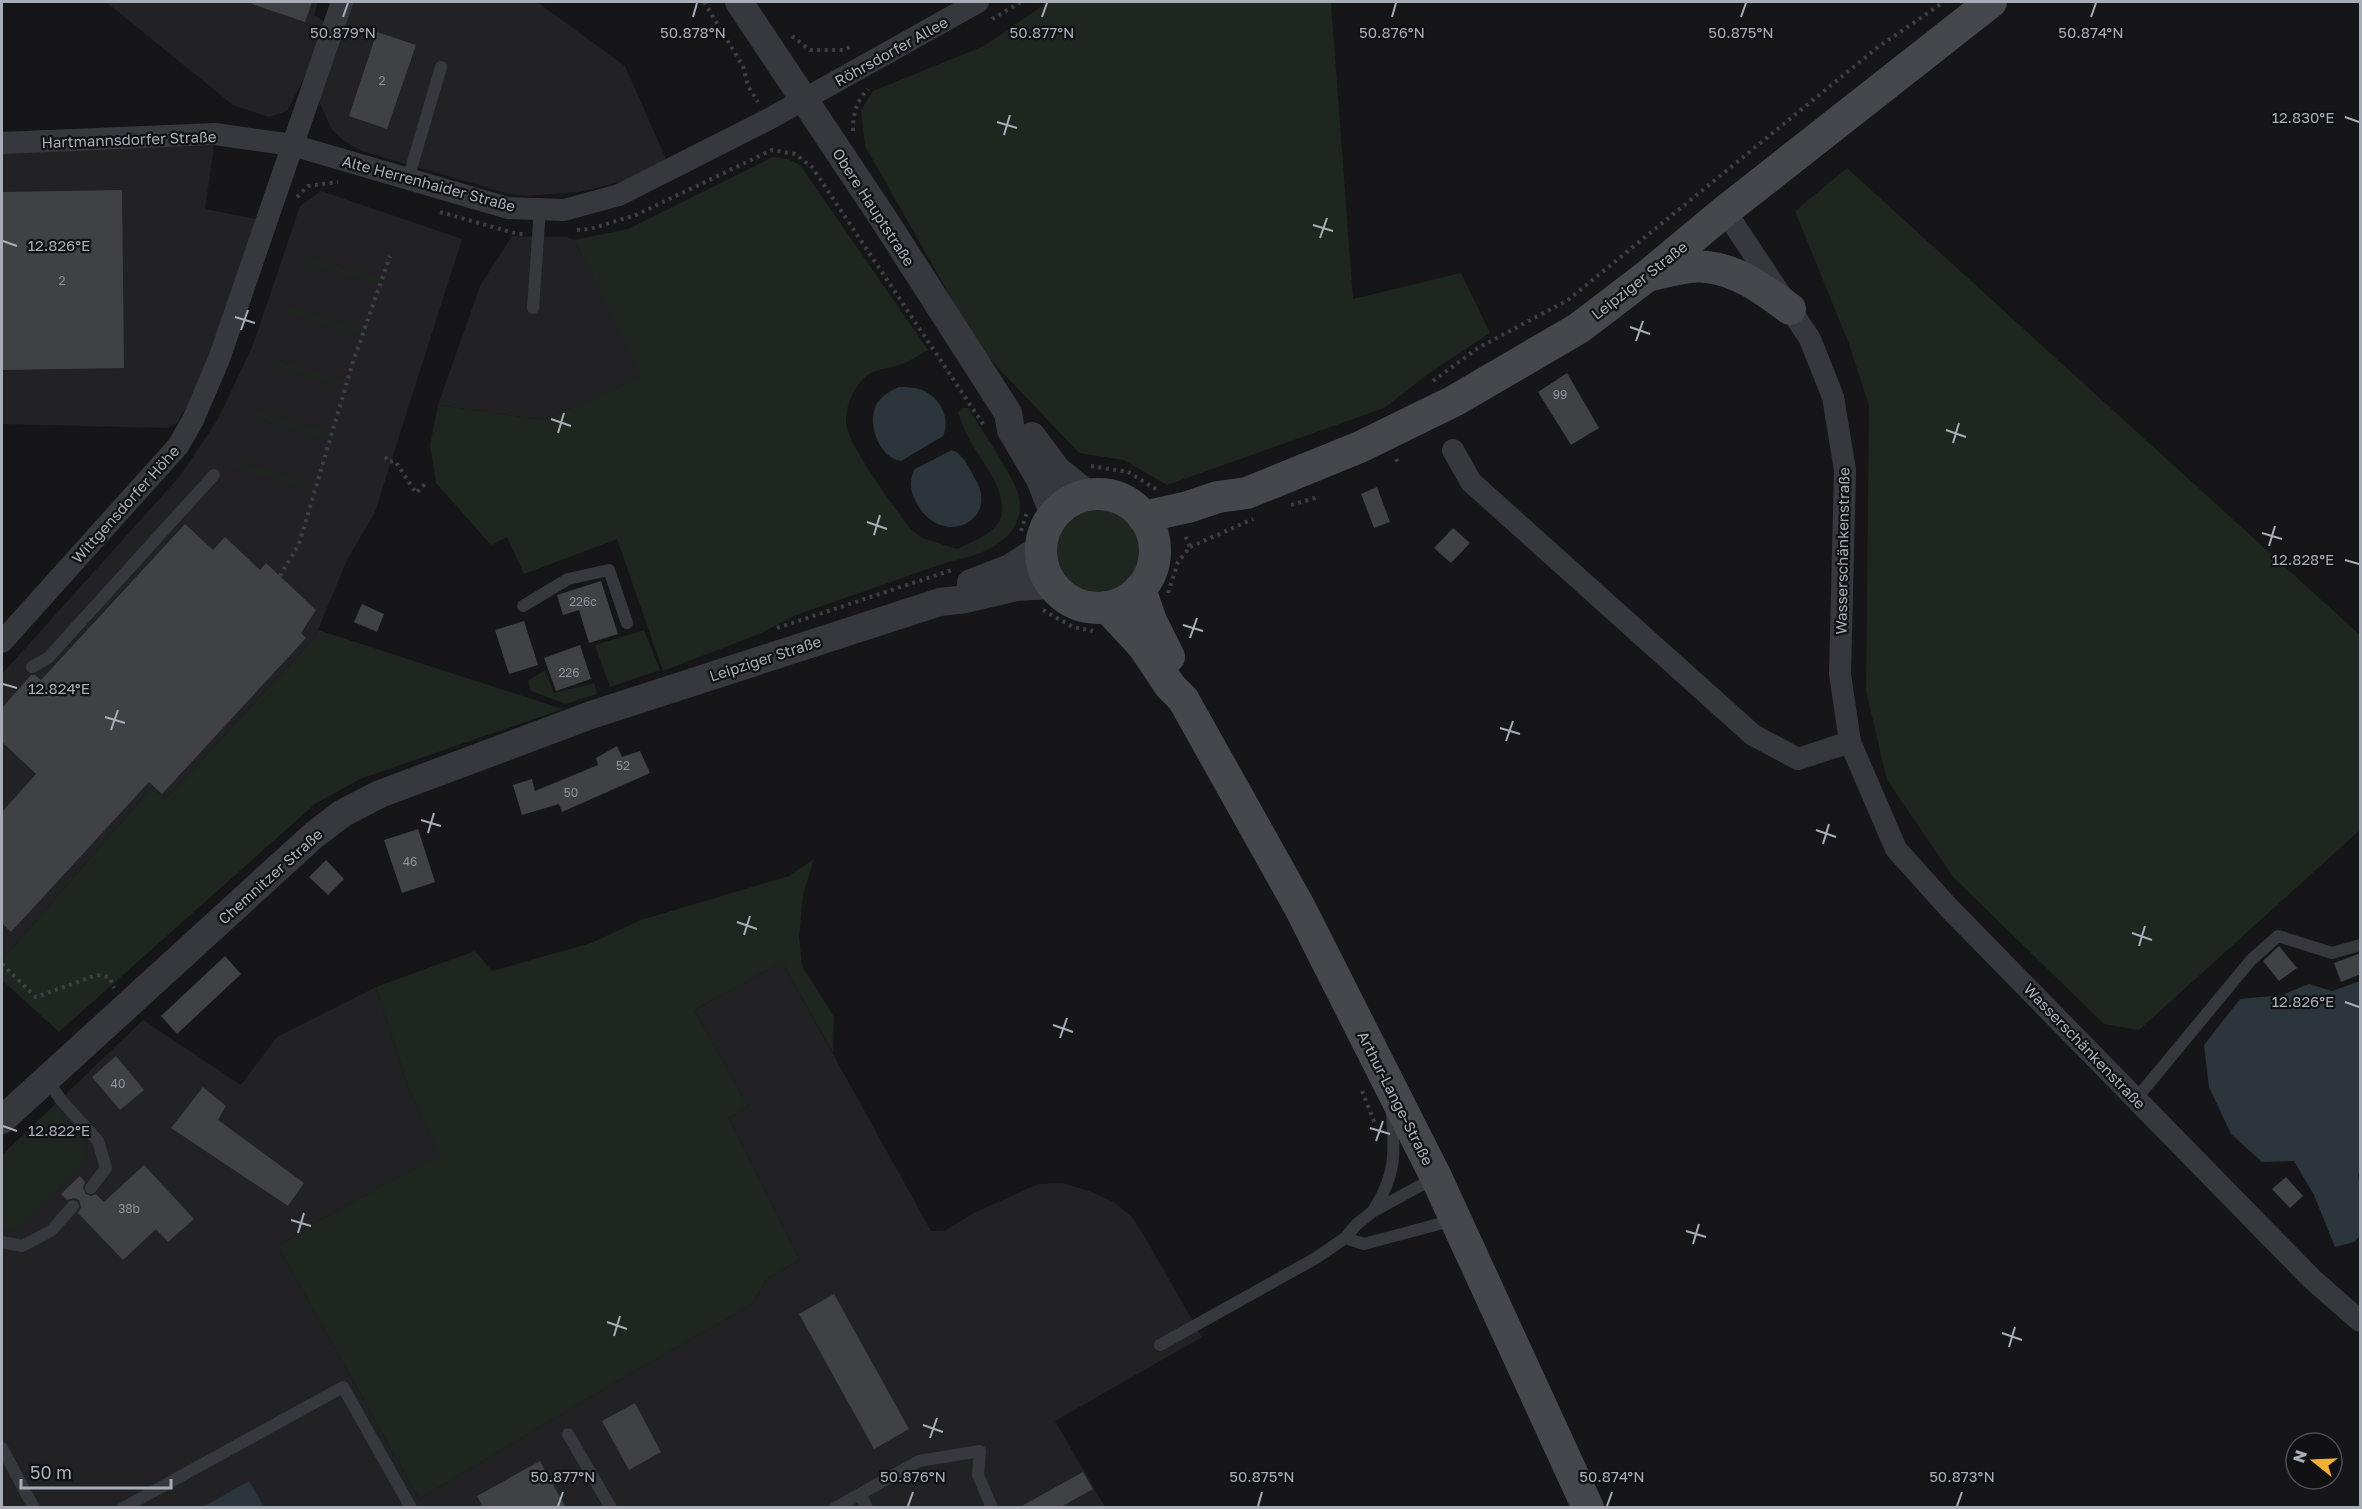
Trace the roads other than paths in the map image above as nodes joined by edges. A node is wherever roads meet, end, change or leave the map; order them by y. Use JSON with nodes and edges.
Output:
{"nodes":[{"id":1,"x":342,"y":2,"type":"edge"},
{"id":2,"x":739,"y":2,"type":"edge"},
{"id":3,"x":1991,"y":2,"type":"edge"},
{"id":4,"x":983,"y":11,"type":"edge"},
{"id":5,"x":441,"y":67,"type":"dead end"},
{"id":6,"x":803,"y":100,"type":"junction"},
{"id":7,"x":2,"y":143,"type":"edge"},
{"id":8,"x":292,"y":145,"type":"junction"},
{"id":9,"x":408,"y":179,"type":"junction"},
{"id":10,"x":540,"y":209,"type":"junction"},
{"id":11,"x":1725,"y":211,"type":"junction"},
{"id":12,"x":1647,"y":276,"type":"junction"},
{"id":13,"x":533,"y":308,"type":"dead end"},
{"id":14,"x":1790,"y":309,"type":"junction"},
{"id":15,"x":998,"y":422,"type":"junction"},
{"id":16,"x":1453,"y":450,"type":"dead end"},
{"id":17,"x":214,"y":475,"type":"dead end"},
{"id":18,"x":1247,"y":493,"type":"junction"},
{"id":19,"x":1088,"y":495,"type":"junction"},
{"id":20,"x":1041,"y":512,"type":"junction"},
{"id":21,"x":1143,"y":517,"type":"junction"},
{"id":22,"x":1029,"y":543,"type":"junction"},
{"id":23,"x":1155,"y":548,"type":"junction"},
{"id":24,"x":1140,"y":589,"type":"junction"},
{"id":25,"x":1046,"y":597,"type":"junction"},
{"id":26,"x":940,"y":602,"type":"junction"},
{"id":27,"x":522,"y":606,"type":"dead end"},
{"id":28,"x":1102,"y":619,"type":"junction"},
{"id":29,"x":627,"y":623,"type":"dead end"},
{"id":30,"x":2,"y":642,"type":"edge"},
{"id":31,"x":32,"y":668,"type":"dead end"},
{"id":32,"x":1183,"y":699,"type":"junction"},
{"id":33,"x":591,"y":715,"type":"joint"},
{"id":34,"x":1850,"y":742,"type":"junction"},
{"id":35,"x":2361,"y":945,"type":"edge"},
{"id":36,"x":47,"y":1080,"type":"junction"},
{"id":37,"x":1391,"y":1088,"type":"junction"},
{"id":38,"x":2136,"y":1099,"type":"junction"},
{"id":39,"x":2,"y":1120,"type":"edge"},
{"id":40,"x":1436,"y":1177,"type":"junction"},
{"id":41,"x":91,"y":1188,"type":"dead end"},
{"id":42,"x":73,"y":1206,"type":"dead end"},
{"id":43,"x":1372,"y":1212,"type":"junction"},
{"id":44,"x":1456,"y":1219,"type":"junction"},
{"id":45,"x":1345,"y":1238,"type":"junction"},
{"id":46,"x":2,"y":1242,"type":"edge"},
{"id":47,"x":2361,"y":1321,"type":"edge"},
{"id":48,"x":1160,"y":1345,"type":"dead end"},
{"id":49,"x":568,"y":1434,"type":"dead end"},
{"id":50,"x":2,"y":1448,"type":"edge"},
{"id":51,"x":860,"y":1494,"type":"junction"},
{"id":52,"x":34,"y":1508,"type":"edge"},
{"id":53,"x":123,"y":1508,"type":"edge"},
{"id":54,"x":411,"y":1508,"type":"edge"},
{"id":55,"x":611,"y":1508,"type":"edge"},
{"id":56,"x":835,"y":1508,"type":"edge"},
{"id":57,"x":867,"y":1508,"type":"edge"},
{"id":58,"x":992,"y":1508,"type":"edge"},
{"id":59,"x":1588,"y":1508,"type":"edge"}],
"edges":[{"from":1,"to":8,"type":"street"},
{"from":2,"to":6,"type":"street","name":"Obere Hauptstraße"},
{"from":3,"to":11,"type":"main road","name":"Leipziger Straße"},
{"from":4,"to":6,"type":"street","name":"Röhrsdorfer Allee"},
{"from":5,"to":9,"type":"lane"},
{"from":6,"to":10,"type":"street","name":"Alte Herrenhaider Straße"},
{"from":6,"to":15,"type":"street","name":"Obere Hauptstraße"},
{"from":7,"to":8,"type":"street","name":"Hartmannsdorfer Straße"},
{"from":8,"to":9,"type":"street","name":"Alte Herrenhaider Straße"},
{"from":8,"to":30,"type":"street","name":"Wittgensdorfer Höhe"},
{"from":9,"to":10,"type":"street","name":"Alte Herrenhaider Straße"},
{"from":10,"to":13,"type":"lane"},
{"from":11,"to":12,"type":"main road","name":"Leipziger Straße"},
{"from":11,"to":14,"type":"street","name":"Wasserschänkenstraße"},
{"from":12,"to":14,"type":"main road"},
{"from":12,"to":18,"type":"main road","name":"Leipziger Straße"},
{"from":14,"to":34,"type":"street","name":"Wasserschänkenstraße"},
{"from":15,"to":19,"type":"street","name":"Obere Hauptstraße"},
{"from":15,"to":20,"type":"street","name":"Obere Hauptstraße"},
{"from":16,"to":34,"type":"street"},
{"from":17,"to":31,"type":"lane"},
{"from":18,"to":21,"type":"main road","name":"Leipziger Straße"},
{"from":18,"to":23,"type":"main road","name":"Leipziger Straße"},
{"from":19,"to":20,"type":"main road"},
{"from":19,"to":21,"type":"main road"},
{"from":20,"to":22,"type":"main road"},
{"from":21,"to":23,"type":"main road"},
{"from":22,"to":25,"type":"main road"},
{"from":22,"to":26,"type":"street","name":"Leipziger Straße"},
{"from":23,"to":24,"type":"main road"},
{"from":24,"to":28,"type":"main road"},
{"from":24,"to":32,"type":"main road","name":"Arthur-Lange-Straße"},
{"from":25,"to":26,"type":"street","name":"Leipziger Straße"},
{"from":25,"to":28,"type":"main road"},
{"from":26,"to":33,"type":"street","name":"Leipziger Straße"},
{"from":27,"to":29,"type":"lane"},
{"from":28,"to":32,"type":"main road","name":"Arthur-Lange-Straße"},
{"from":32,"to":37,"type":"main road","name":"Arthur-Lange-Straße"},
{"from":33,"to":36,"type":"street","name":"Chemnitzer Straße"},
{"from":34,"to":38,"type":"street","name":"Wasserschänkenstraße"},
{"from":35,"to":38,"type":"lane"},
{"from":36,"to":39,"type":"street","name":"Chemnitzer Straße"},
{"from":36,"to":41,"type":"lane"},
{"from":37,"to":40,"type":"main road","name":"Arthur-Lange-Straße"},
{"from":37,"to":43,"type":"lane"},
{"from":38,"to":47,"type":"street","name":"Wasserschänkenstraße"},
{"from":40,"to":43,"type":"lane"},
{"from":40,"to":44,"type":"main road","name":"Arthur-Lange-Straße"},
{"from":42,"to":46,"type":"lane"},
{"from":43,"to":45,"type":"lane"},
{"from":44,"to":45,"type":"lane"},
{"from":44,"to":59,"type":"main road","name":"Arthur-Lange-Straße"},
{"from":45,"to":48,"type":"lane"},
{"from":49,"to":55,"type":"lane"},
{"from":50,"to":52,"type":"lane"},
{"from":51,"to":56,"type":"lane"},
{"from":51,"to":57,"type":"lane"},
{"from":51,"to":58,"type":"lane"},
{"from":53,"to":54,"type":"lane"}]}
